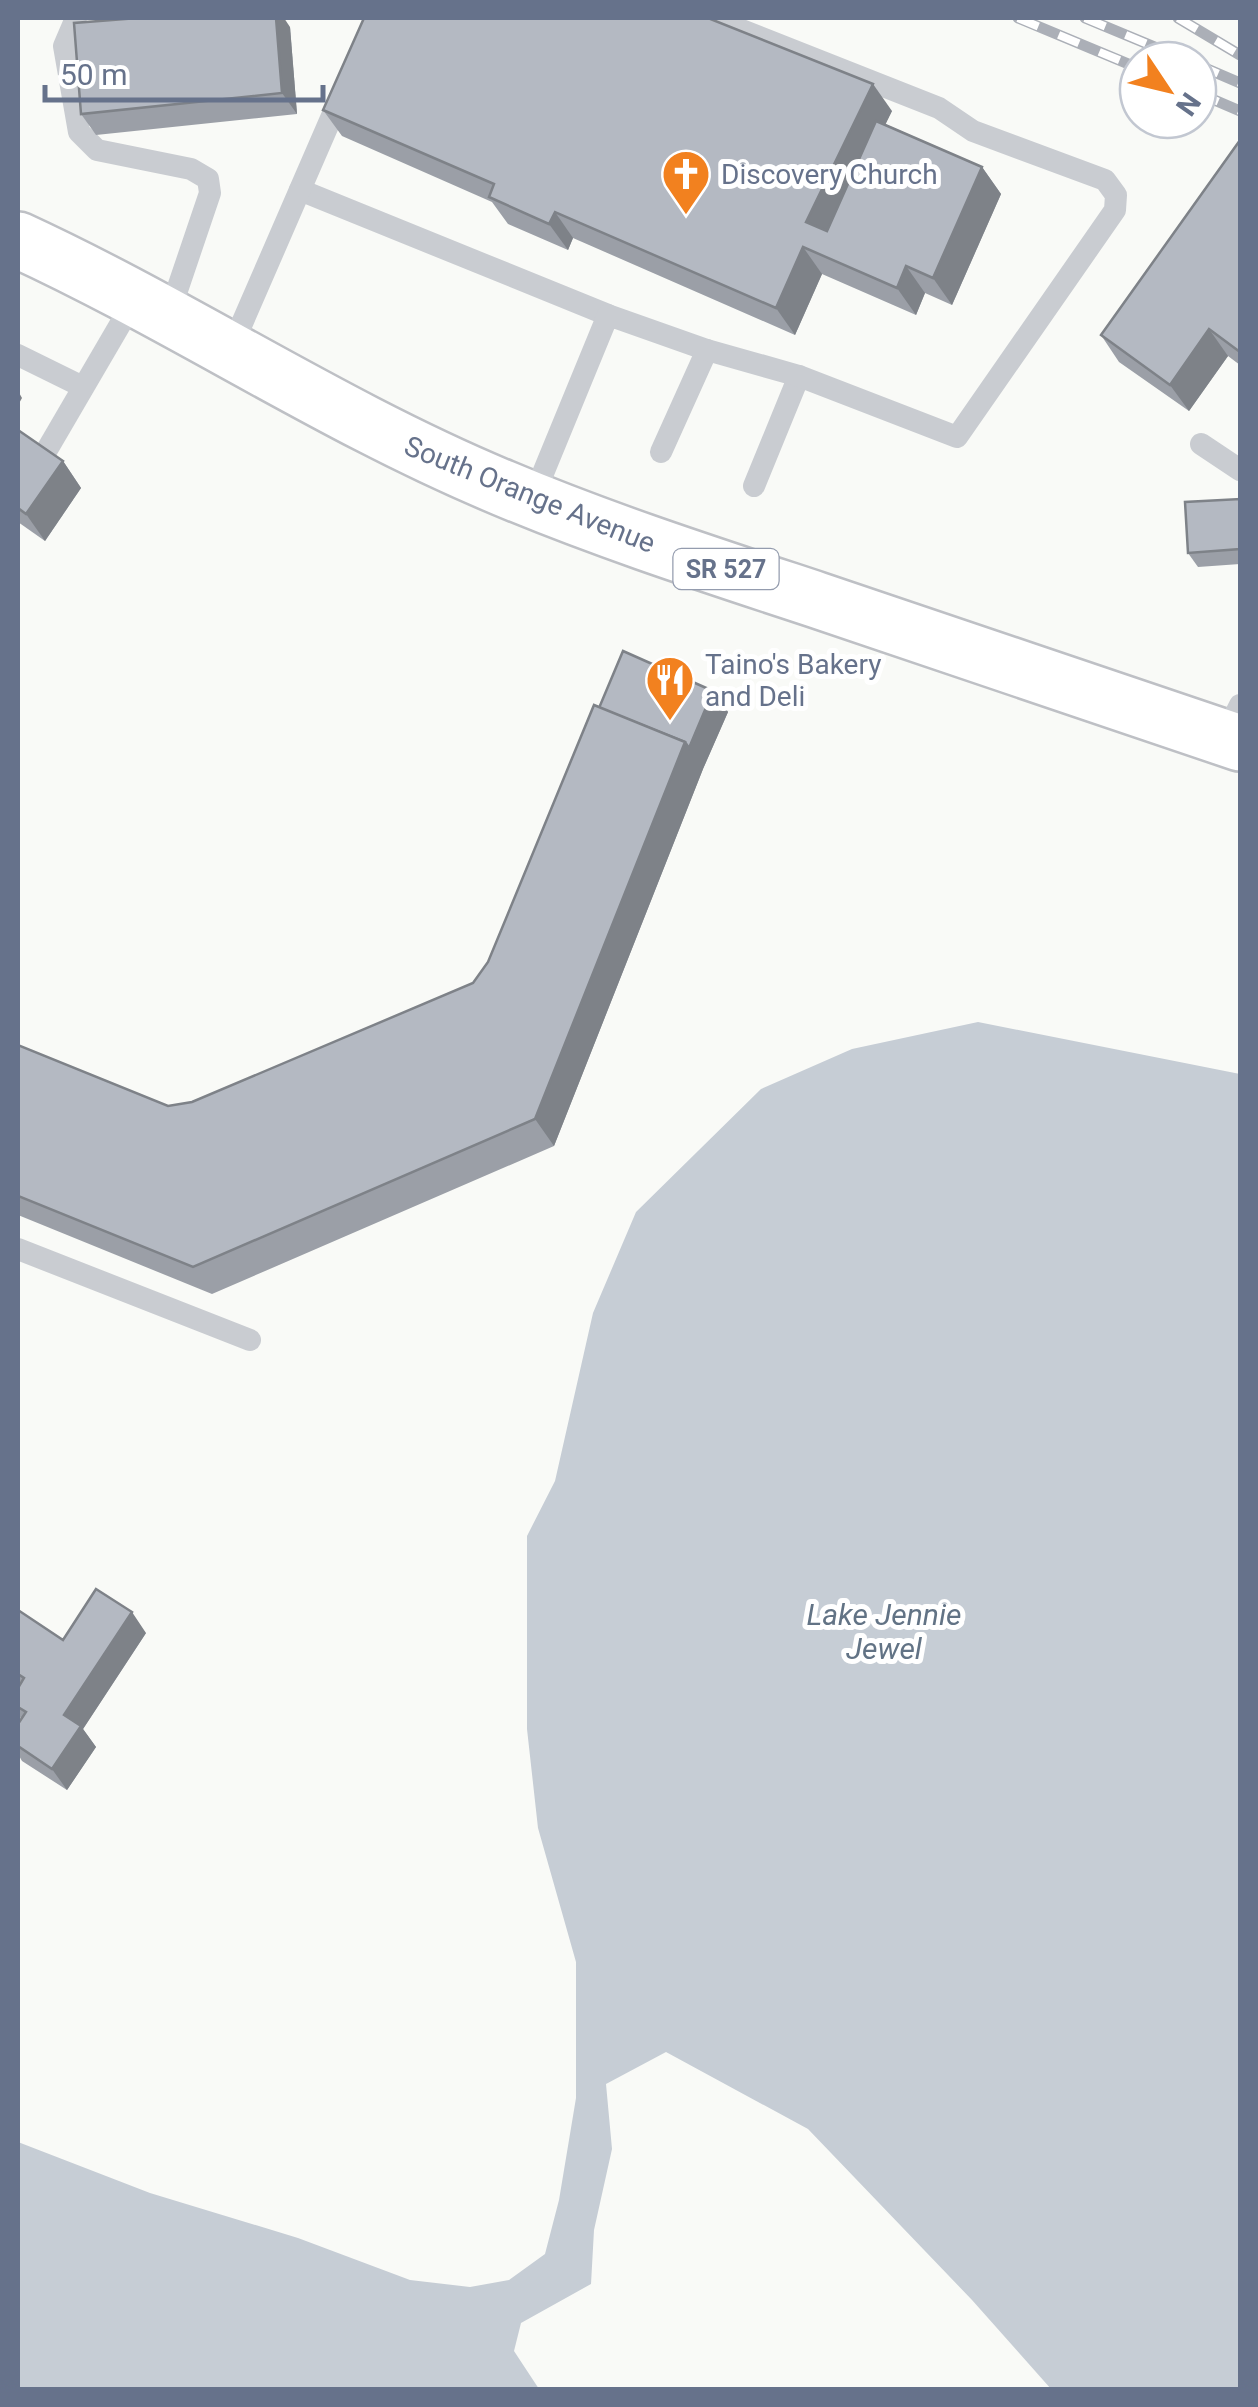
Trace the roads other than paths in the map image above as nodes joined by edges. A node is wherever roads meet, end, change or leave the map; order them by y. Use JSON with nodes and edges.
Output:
{"nodes":[{"id":1,"x":76,"y":18,"type":"edge"},
{"id":2,"x":711,"y":18,"type":"edge"},
{"id":3,"x":352,"y":69,"type":"edge"},
{"id":4,"x":300,"y":190,"type":"junction"},
{"id":5,"x":18,"y":240,"type":"edge"},
{"id":6,"x":152,"y":308,"type":"junction"},
{"id":7,"x":608,"y":315,"type":"junction"},
{"id":8,"x":707,"y":350,"type":"junction"},
{"id":9,"x":230,"y":351,"type":"junction"},
{"id":10,"x":18,"y":355,"type":"edge"},
{"id":11,"x":799,"y":376,"type":"junction"},
{"id":12,"x":83,"y":387,"type":"junction"},
{"id":13,"x":1202,"y":444,"type":"dead end"},
{"id":14,"x":662,"y":452,"type":"dead end"},
{"id":15,"x":41,"y":460,"type":"edge"},
{"id":16,"x":1240,"y":470,"type":"edge"},
{"id":17,"x":754,"y":486,"type":"dead end"},
{"id":18,"x":532,"y":500,"type":"junction"},
{"id":19,"x":1235,"y":728,"type":"edge"},
{"id":20,"x":18,"y":1249,"type":"edge"},
{"id":21,"x":250,"y":1340,"type":"dead end"}],
"edges":[{"from":1,"to":6,"type":"lane"},
{"from":2,"to":11,"type":"lane"},
{"from":3,"to":4,"type":"lane"},
{"from":4,"to":7,"type":"lane"},
{"from":4,"to":9,"type":"lane"},
{"from":5,"to":6,"type":"main road","name":"South Orange Avenue","number":"SR 527"},
{"from":6,"to":9,"type":"main road","name":"South Orange Avenue","number":"SR 527"},
{"from":6,"to":12,"type":"lane"},
{"from":7,"to":8,"type":"lane"},
{"from":7,"to":18,"type":"lane"},
{"from":8,"to":11,"type":"lane"},
{"from":8,"to":14,"type":"lane"},
{"from":9,"to":18,"type":"main road","name":"South Orange Avenue","number":"SR 527"},
{"from":10,"to":12,"type":"lane"},
{"from":11,"to":17,"type":"lane"},
{"from":12,"to":15,"type":"lane"},
{"from":13,"to":16,"type":"lane"},
{"from":18,"to":19,"type":"main road","name":"South Orange Avenue","number":"SR 527"},
{"from":20,"to":21,"type":"lane"}]}
